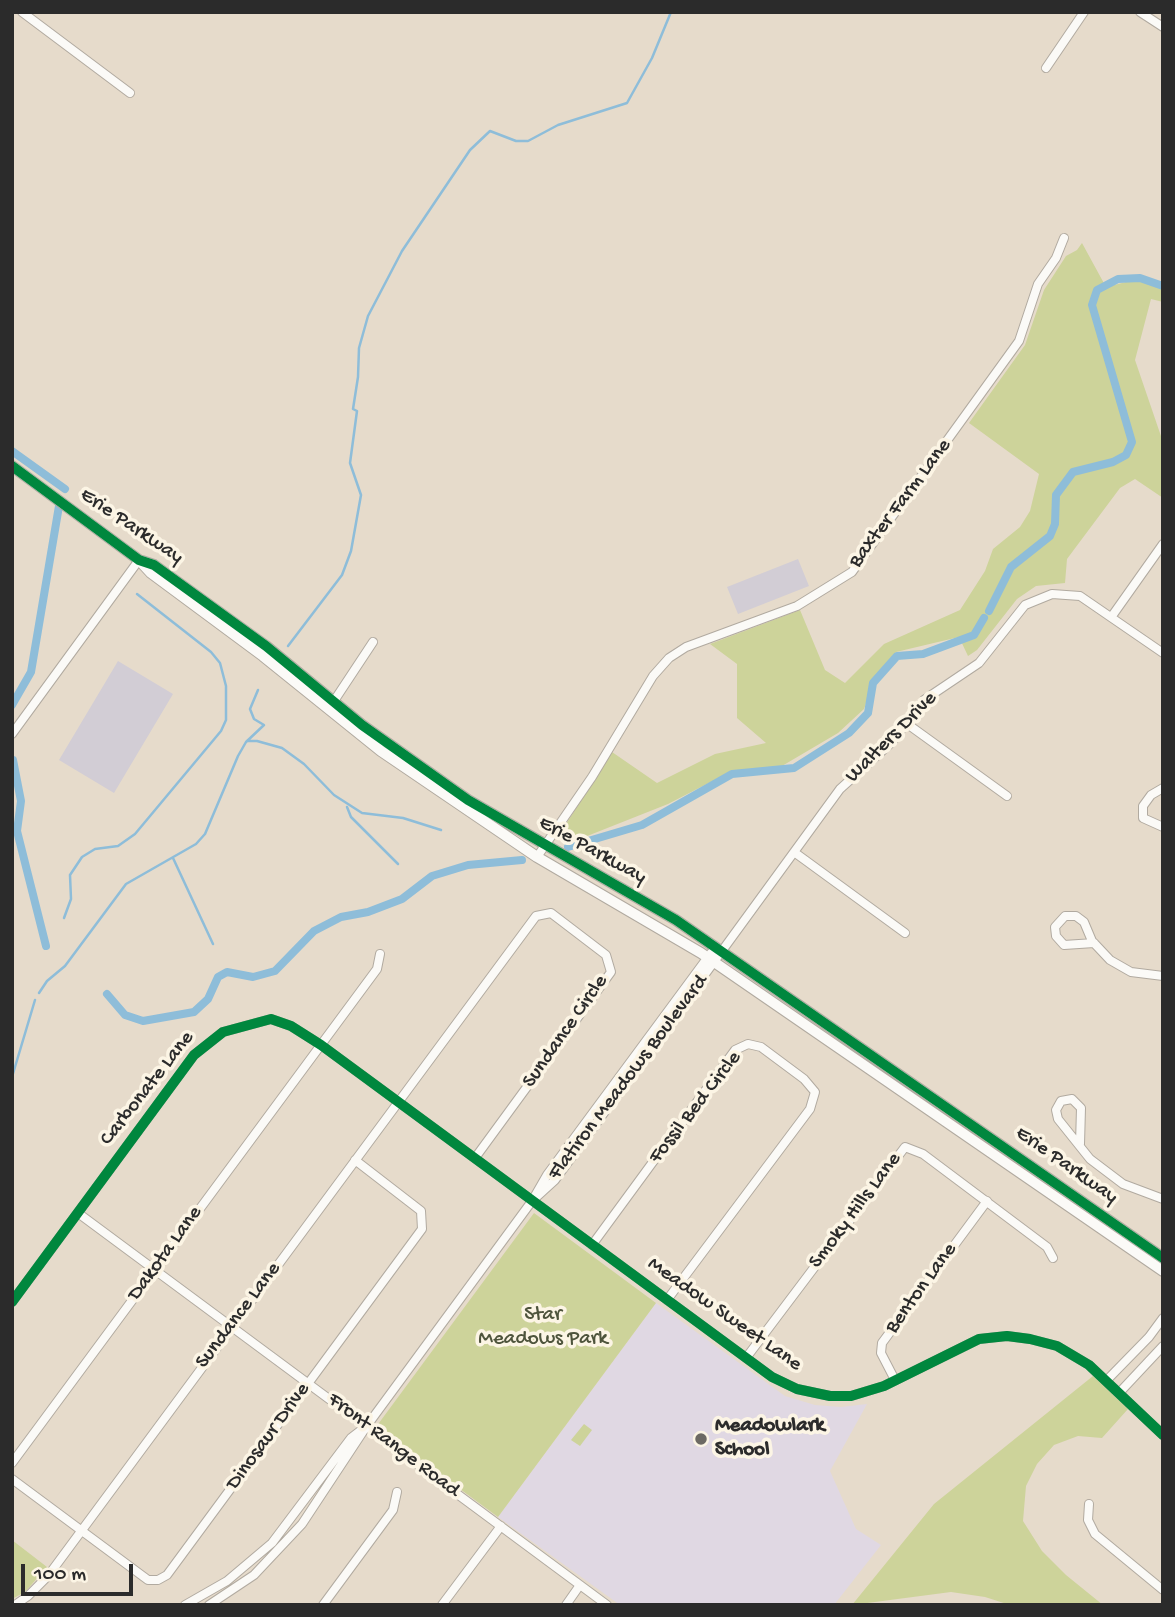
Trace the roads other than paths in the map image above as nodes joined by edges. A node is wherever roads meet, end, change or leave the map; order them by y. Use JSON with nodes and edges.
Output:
{"nodes":[{"id":1,"x":22,"y":12,"type":"edge"},
{"id":2,"x":1084,"y":12,"type":"edge"},
{"id":3,"x":1140,"y":12,"type":"edge"},
{"id":4,"x":1163,"y":27,"type":"edge"},
{"id":5,"x":1046,"y":68,"type":"dead end"},
{"id":6,"x":130,"y":93,"type":"dead end"},
{"id":7,"x":1064,"y":238,"type":"dead end"},
{"id":8,"x":12,"y":466,"type":"edge"},
{"id":9,"x":1163,"y":544,"type":"edge"},
{"id":10,"x":139,"y":560,"type":"junction"},
{"id":11,"x":1112,"y":616,"type":"junction"},
{"id":12,"x":373,"y":642,"type":"dead end"},
{"id":13,"x":1163,"y":653,"type":"edge"},
{"id":14,"x":334,"y":701,"type":"junction"},
{"id":15,"x":906,"y":723,"type":"junction"},
{"id":16,"x":12,"y":734,"type":"edge"},
{"id":17,"x":1163,"y":789,"type":"edge"},
{"id":18,"x":1007,"y":796,"type":"dead end"},
{"id":19,"x":1163,"y":827,"type":"edge"},
{"id":20,"x":544,"y":846,"type":"junction"},
{"id":21,"x":794,"y":852,"type":"junction"},
{"id":22,"x":537,"y":857,"type":"junction"},
{"id":23,"x":905,"y":933,"type":"dead end"},
{"id":24,"x":1094,"y":943,"type":"junction"},
{"id":25,"x":722,"y":947,"type":"junction"},
{"id":26,"x":380,"y":954,"type":"dead end"},
{"id":27,"x":711,"y":960,"type":"junction"},
{"id":28,"x":1163,"y":976,"type":"edge"},
{"id":29,"x":321,"y":1045,"type":"junction"},
{"id":30,"x":397,"y":1102,"type":"junction"},
{"id":31,"x":1080,"y":1144,"type":"junction"},
{"id":32,"x":475,"y":1158,"type":"junction"},
{"id":33,"x":355,"y":1160,"type":"junction"},
{"id":34,"x":1163,"y":1199,"type":"edge"},
{"id":35,"x":532,"y":1201,"type":"junction"},
{"id":36,"x":987,"y":1201,"type":"junction"},
{"id":37,"x":78,"y":1213,"type":"junction"},
{"id":38,"x":592,"y":1245,"type":"junction"},
{"id":39,"x":1053,"y":1258,"type":"dead end"},
{"id":40,"x":1163,"y":1258,"type":"edge"},
{"id":41,"x":155,"y":1270,"type":"junction"},
{"id":42,"x":1163,"y":1271,"type":"edge"},
{"id":43,"x":667,"y":1300,"type":"junction"},
{"id":44,"x":12,"y":1302,"type":"edge"},
{"id":45,"x":1163,"y":1318,"type":"edge"},
{"id":46,"x":232,"y":1326,"type":"junction"},
{"id":47,"x":1163,"y":1346,"type":"edge"},
{"id":48,"x":746,"y":1358,"type":"junction"},
{"id":49,"x":895,"y":1380,"type":"junction"},
{"id":50,"x":1106,"y":1381,"type":"junction"},
{"id":51,"x":308,"y":1383,"type":"junction"},
{"id":52,"x":1119,"y":1394,"type":"junction"},
{"id":53,"x":366,"y":1427,"type":"junction"},
{"id":54,"x":1163,"y":1435,"type":"edge"},
{"id":55,"x":12,"y":1463,"type":"edge"},
{"id":56,"x":12,"y":1479,"type":"edge"},
{"id":57,"x":397,"y":1492,"type":"dead end"},
{"id":58,"x":1089,"y":1504,"type":"dead end"},
{"id":59,"x":501,"y":1526,"type":"junction"},
{"id":60,"x":81,"y":1531,"type":"junction"},
{"id":61,"x":580,"y":1585,"type":"junction"},
{"id":62,"x":1163,"y":1590,"type":"edge"},
{"id":63,"x":15,"y":1605,"type":"edge"},
{"id":64,"x":185,"y":1605,"type":"edge"},
{"id":65,"x":209,"y":1605,"type":"edge"},
{"id":66,"x":323,"y":1605,"type":"edge"},
{"id":67,"x":442,"y":1605,"type":"edge"},
{"id":68,"x":566,"y":1605,"type":"edge"},
{"id":69,"x":607,"y":1605,"type":"edge"}],
"edges":[{"from":1,"to":6,"type":"street"},
{"from":2,"to":5,"type":"street"},
{"from":3,"to":4,"type":"street"},
{"from":7,"to":20,"type":"street","name":"Baxter Farm Lane"},
{"from":8,"to":10,"type":"main road","name":"Erie Parkway"},
{"from":9,"to":11,"type":"street"},
{"from":10,"to":14,"type":"main road","name":"Erie Parkway"},
{"from":10,"to":16,"type":"street"},
{"from":10,"to":22,"type":"main road","name":"Erie Parkway"},
{"from":11,"to":13,"type":"street","name":"Walters Drive"},
{"from":11,"to":15,"type":"street","name":"Walters Drive"},
{"from":12,"to":14,"type":"street"},
{"from":14,"to":20,"type":"main road","name":"Erie Parkway"},
{"from":15,"to":18,"type":"street"},
{"from":15,"to":21,"type":"street","name":"Walters Drive"},
{"from":17,"to":19,"type":"street"},
{"from":20,"to":22,"type":"street","name":"Baxter Farm Lane"},
{"from":20,"to":25,"type":"main road","name":"Erie Parkway"},
{"from":21,"to":23,"type":"street"},
{"from":21,"to":25,"type":"street","name":"Walters Drive"},
{"from":22,"to":27,"type":"main road","name":"Erie Parkway"},
{"from":24,"to":24,"type":"street"},
{"from":24,"to":28,"type":"street"},
{"from":25,"to":27,"type":"street","name":"Flatiron Meadows Boulevard"},
{"from":25,"to":40,"type":"main road","name":"Erie Parkway"},
{"from":26,"to":29,"type":"street","name":"Dakota Lane"},
{"from":27,"to":35,"type":"street","name":"Flatiron Meadows Boulevard"},
{"from":27,"to":42,"type":"main road","name":"Erie Parkway"},
{"from":29,"to":30,"type":"street","name":"Carbonate Lane"},
{"from":29,"to":37,"type":"street","name":"Carbonate Lane"},
{"from":29,"to":41,"type":"street","name":"Dakota Lane"},
{"from":30,"to":32,"type":"street","name":"Carbonate Lane"},
{"from":30,"to":32,"type":"street","name":"Sundance Circle"},
{"from":30,"to":33,"type":"street","name":"Sundance Lane"},
{"from":31,"to":31,"type":"street"},
{"from":31,"to":34,"type":"street"},
{"from":32,"to":35,"type":"street","name":"Carbonate Lane"},
{"from":33,"to":46,"type":"street","name":"Sundance Lane"},
{"from":33,"to":51,"type":"street","name":"Dinosaur Drive"},
{"from":35,"to":38,"type":"street","name":"Meadow Sweet Lane"},
{"from":35,"to":53,"type":"street","name":"Flatiron Meadows Boulevard"},
{"from":36,"to":39,"type":"street","name":"Smoky Hills Lane"},
{"from":36,"to":48,"type":"street","name":"Smoky Hills Lane"},
{"from":36,"to":49,"type":"street","name":"Benton Lane"},
{"from":37,"to":41,"type":"street","name":"Front Range Road"},
{"from":37,"to":44,"type":"street","name":"Carbonate Lane"},
{"from":38,"to":43,"type":"street","name":"Meadow Sweet Lane"},
{"from":38,"to":43,"type":"street","name":"Fossil Bed Circle"},
{"from":41,"to":46,"type":"street","name":"Front Range Road"},
{"from":41,"to":55,"type":"street","name":"Dakota Lane"},
{"from":43,"to":48,"type":"street","name":"Meadow Sweet Lane"},
{"from":45,"to":50,"type":"street"},
{"from":46,"to":51,"type":"street","name":"Front Range Road"},
{"from":46,"to":60,"type":"street","name":"Sundance Lane"},
{"from":47,"to":52,"type":"street"},
{"from":48,"to":49,"type":"street","name":"Meadow Sweet Lane"},
{"from":49,"to":50,"type":"street","name":"Meadow Sweet Lane"},
{"from":50,"to":52,"type":"street","name":"Meadow Sweet Lane"},
{"from":51,"to":53,"type":"street","name":"Front Range Road"},
{"from":51,"to":60,"type":"street","name":"Dinosaur Drive"},
{"from":52,"to":54,"type":"street","name":"Meadow Sweet Lane"},
{"from":53,"to":59,"type":"street","name":"Front Range Road"},
{"from":53,"to":64,"type":"street","name":"Flatiron Meadows Boulevard"},
{"from":53,"to":65,"type":"street","name":"Flatiron Meadows Boulevard"},
{"from":56,"to":60,"type":"street","name":"Dinosaur Drive"},
{"from":57,"to":66,"type":"street"},
{"from":58,"to":62,"type":"street"},
{"from":59,"to":61,"type":"street","name":"Front Range Road"},
{"from":59,"to":67,"type":"street"},
{"from":60,"to":63,"type":"street","name":"Sundance Lane"},
{"from":61,"to":68,"type":"street"},
{"from":61,"to":69,"type":"street","name":"Front Range Road"}]}
